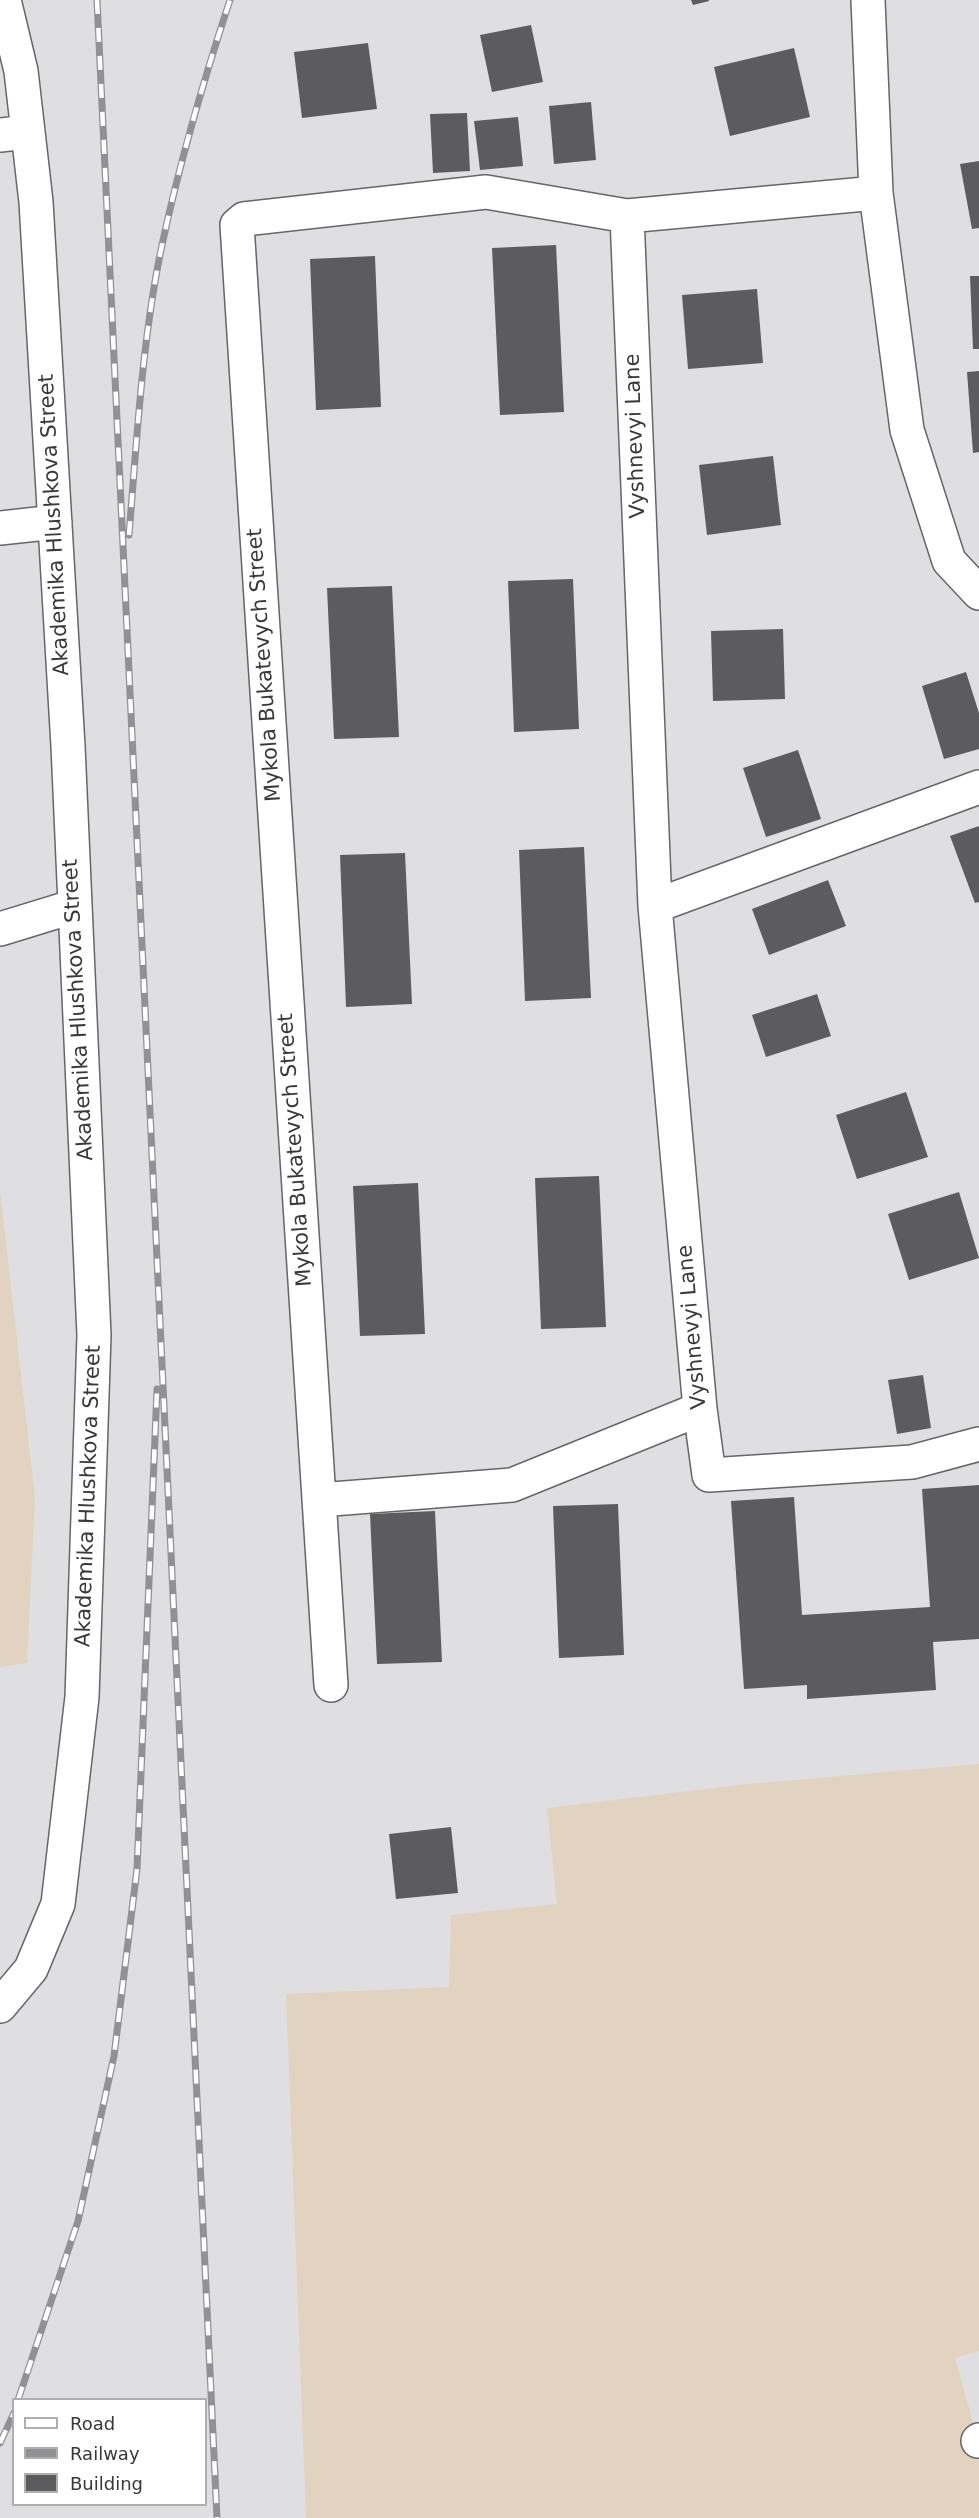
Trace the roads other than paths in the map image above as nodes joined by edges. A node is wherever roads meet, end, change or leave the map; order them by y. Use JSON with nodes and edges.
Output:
{"nodes":[{"id":1,"x":4,"y":0,"type":"edge"},
{"id":2,"x":868,"y":0,"type":"edge"},
{"id":3,"x":14,"y":134,"type":"edge"},
{"id":4,"x":876,"y":192,"type":"junction"},
{"id":5,"x":627,"y":216,"type":"junction"},
{"id":6,"x":55,"y":522,"type":"junction"},
{"id":7,"x":0,"y":528,"type":"edge"},
{"id":8,"x":979,"y":594,"type":"edge"},
{"id":9,"x":979,"y":787,"type":"edge"},
{"id":10,"x":75,"y":906,"type":"junction"},
{"id":11,"x":655,"y":906,"type":"junction"},
{"id":12,"x":0,"y":929,"type":"edge"},
{"id":13,"x":700,"y":1409,"type":"junction"},
{"id":14,"x":979,"y":1444,"type":"edge"},
{"id":15,"x":319,"y":1500,"type":"junction"},
{"id":16,"x":331,"y":1685,"type":"dead end"},
{"id":17,"x":0,"y":2006,"type":"edge"}],
"edges":[{"from":1,"to":3,"type":"street","name":"Akademika Hlushkova Street"},
{"from":2,"to":4,"type":"street"},
{"from":3,"to":6,"type":"street","name":"Akademika Hlushkova Street"},
{"from":4,"to":5,"type":"street"},
{"from":4,"to":8,"type":"street"},
{"from":5,"to":11,"type":"street","name":"Vyshnevyi Lane"},
{"from":5,"to":15,"type":"street","name":"Mykola Bukatevych Street"},
{"from":6,"to":7,"type":"street"},
{"from":6,"to":10,"type":"street","name":"Akademika Hlushkova Street"},
{"from":9,"to":11,"type":"street"},
{"from":10,"to":12,"type":"street"},
{"from":10,"to":17,"type":"street","name":"Akademika Hlushkova Street"},
{"from":11,"to":13,"type":"street","name":"Vyshnevyi Lane"},
{"from":13,"to":14,"type":"street","name":"Vyshnevyi Lane"},
{"from":13,"to":15,"type":"street"},
{"from":15,"to":16,"type":"street","name":"Mykola Bukatevych Street"}]}
